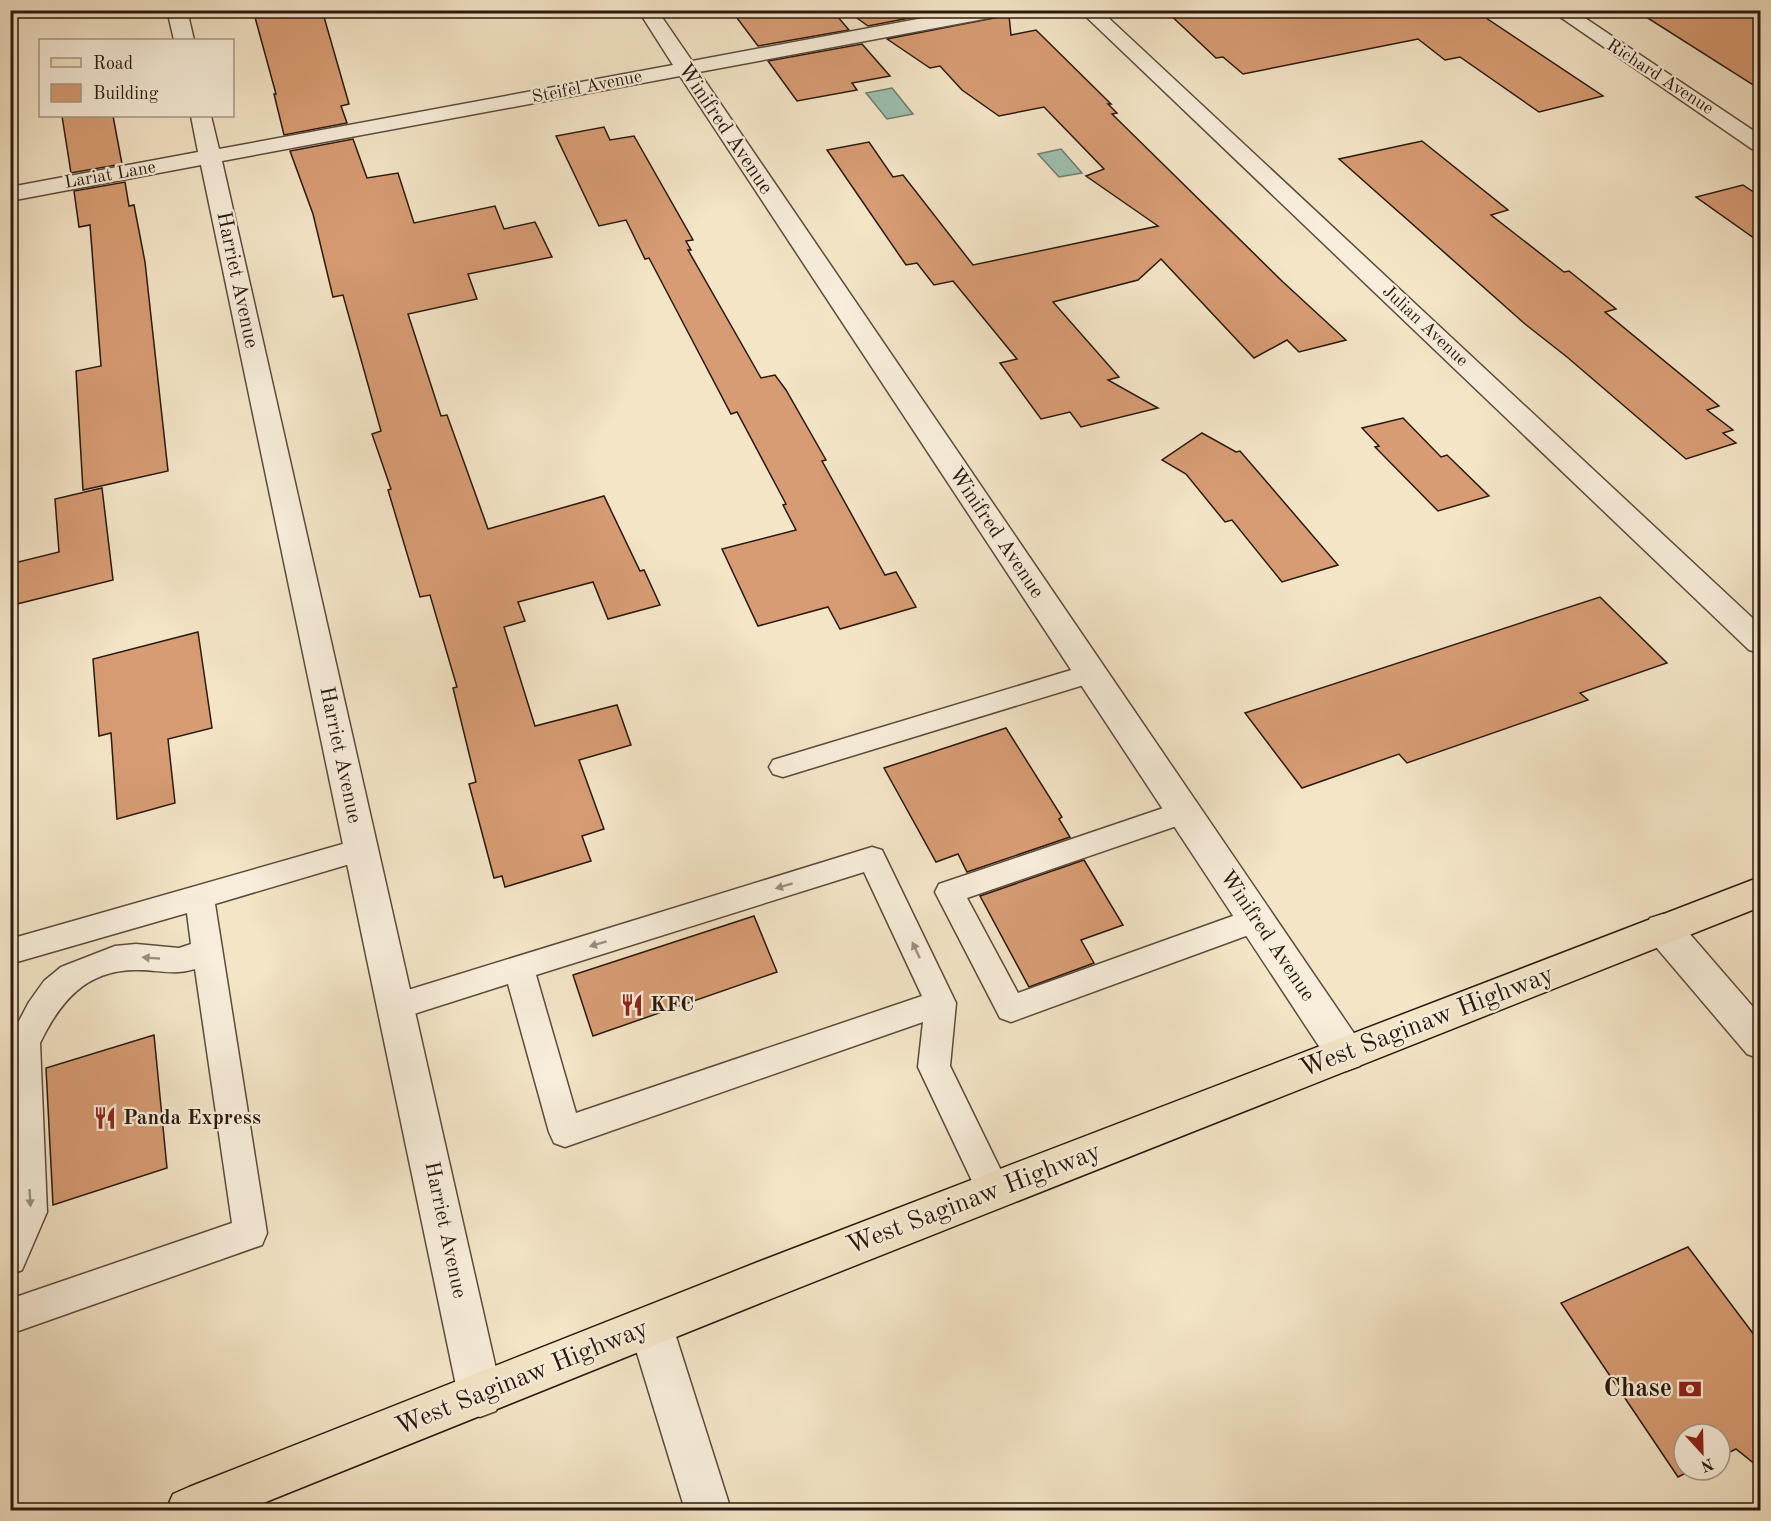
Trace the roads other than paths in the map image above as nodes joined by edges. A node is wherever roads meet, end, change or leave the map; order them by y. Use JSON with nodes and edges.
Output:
{"nodes":[{"id":1,"x":177,"y":10,"type":"edge"},
{"id":2,"x":647,"y":10,"type":"edge"},
{"id":3,"x":1000,"y":10,"type":"edge"},
{"id":4,"x":1088,"y":10,"type":"edge"},
{"id":5,"x":1559,"y":10,"type":"edge"},
{"id":6,"x":184,"y":39,"type":"edge"},
{"id":7,"x":685,"y":68,"type":"junction"},
{"id":8,"x":201,"y":117,"type":"edge"},
{"id":9,"x":1761,"y":144,"type":"edge"},
{"id":10,"x":210,"y":157,"type":"junction"},
{"id":11,"x":10,"y":194,"type":"edge"},
{"id":12,"x":1761,"y":642,"type":"edge"},
{"id":13,"x":1090,"y":674,"type":"junction"},
{"id":14,"x":783,"y":767,"type":"dead end"},
{"id":15,"x":1184,"y":812,"type":"junction"},
{"id":16,"x":360,"y":849,"type":"junction"},
{"id":17,"x":1761,"y":892,"type":"edge"},
{"id":18,"x":199,"y":897,"type":"junction"},
{"id":19,"x":1255,"y":920,"type":"junction"},
{"id":20,"x":1664,"y":929,"type":"junction"},
{"id":21,"x":10,"y":952,"type":"edge"},
{"id":22,"x":208,"y":952,"type":"junction"},
{"id":23,"x":519,"y":968,"type":"junction"},
{"id":24,"x":941,"y":1003,"type":"junction"},
{"id":25,"x":395,"y":1007,"type":"junction"},
{"id":26,"x":1761,"y":1042,"type":"edge"},
{"id":27,"x":1346,"y":1054,"type":"junction"},
{"id":28,"x":994,"y":1191,"type":"junction"},
{"id":29,"x":10,"y":1258,"type":"edge"},
{"id":30,"x":10,"y":1317,"type":"edge"},
{"id":31,"x":651,"y":1327,"type":"junction"},
{"id":32,"x":480,"y":1395,"type":"junction"},
{"id":33,"x":189,"y":1510,"type":"edge"},
{"id":34,"x":708,"y":1510,"type":"edge"}],
"edges":[{"from":1,"to":6,"type":"street"},
{"from":2,"to":7,"type":"street","name":"Winifred Avenue"},
{"from":3,"to":7,"type":"street","name":"Steifel Avenue"},
{"from":4,"to":12,"type":"street","name":"Julian Avenue"},
{"from":5,"to":9,"type":"street","name":"Richard Avenue"},
{"from":7,"to":10,"type":"street","name":"Steifel Avenue"},
{"from":7,"to":13,"type":"street","name":"Winifred Avenue"},
{"from":8,"to":10,"type":"street","name":"Harriet Avenue"},
{"from":10,"to":11,"type":"street","name":"Lariat Lane"},
{"from":10,"to":16,"type":"street","name":"Harriet Avenue"},
{"from":13,"to":14,"type":"lane"},
{"from":13,"to":15,"type":"street","name":"Winifred Avenue"},
{"from":15,"to":19,"type":"street","name":"Winifred Avenue"},
{"from":15,"to":19,"type":"lane"},
{"from":16,"to":18,"type":"lane"},
{"from":16,"to":25,"type":"street","name":"Harriet Avenue"},
{"from":17,"to":20,"type":"main road","name":"West Saginaw Highway"},
{"from":18,"to":21,"type":"lane"},
{"from":18,"to":22,"type":"lane"},
{"from":19,"to":27,"type":"street","name":"Winifred Avenue"},
{"from":20,"to":26,"type":"street"},
{"from":20,"to":27,"type":"main road","name":"West Saginaw Highway"},
{"from":22,"to":29,"type":"lane","one_way":true},
{"from":22,"to":30,"type":"lane"},
{"from":24,"to":23,"type":"lane","one_way":true},
{"from":23,"to":24,"type":"lane"},
{"from":23,"to":25,"type":"lane"},
{"from":24,"to":28,"type":"lane"},
{"from":25,"to":32,"type":"street","name":"Harriet Avenue"},
{"from":27,"to":28,"type":"main road","name":"West Saginaw Highway"},
{"from":28,"to":31,"type":"main road","name":"West Saginaw Highway"},
{"from":31,"to":32,"type":"main road","name":"West Saginaw Highway"},
{"from":31,"to":34,"type":"street"},
{"from":32,"to":33,"type":"main road","name":"West Saginaw Highway"}]}
